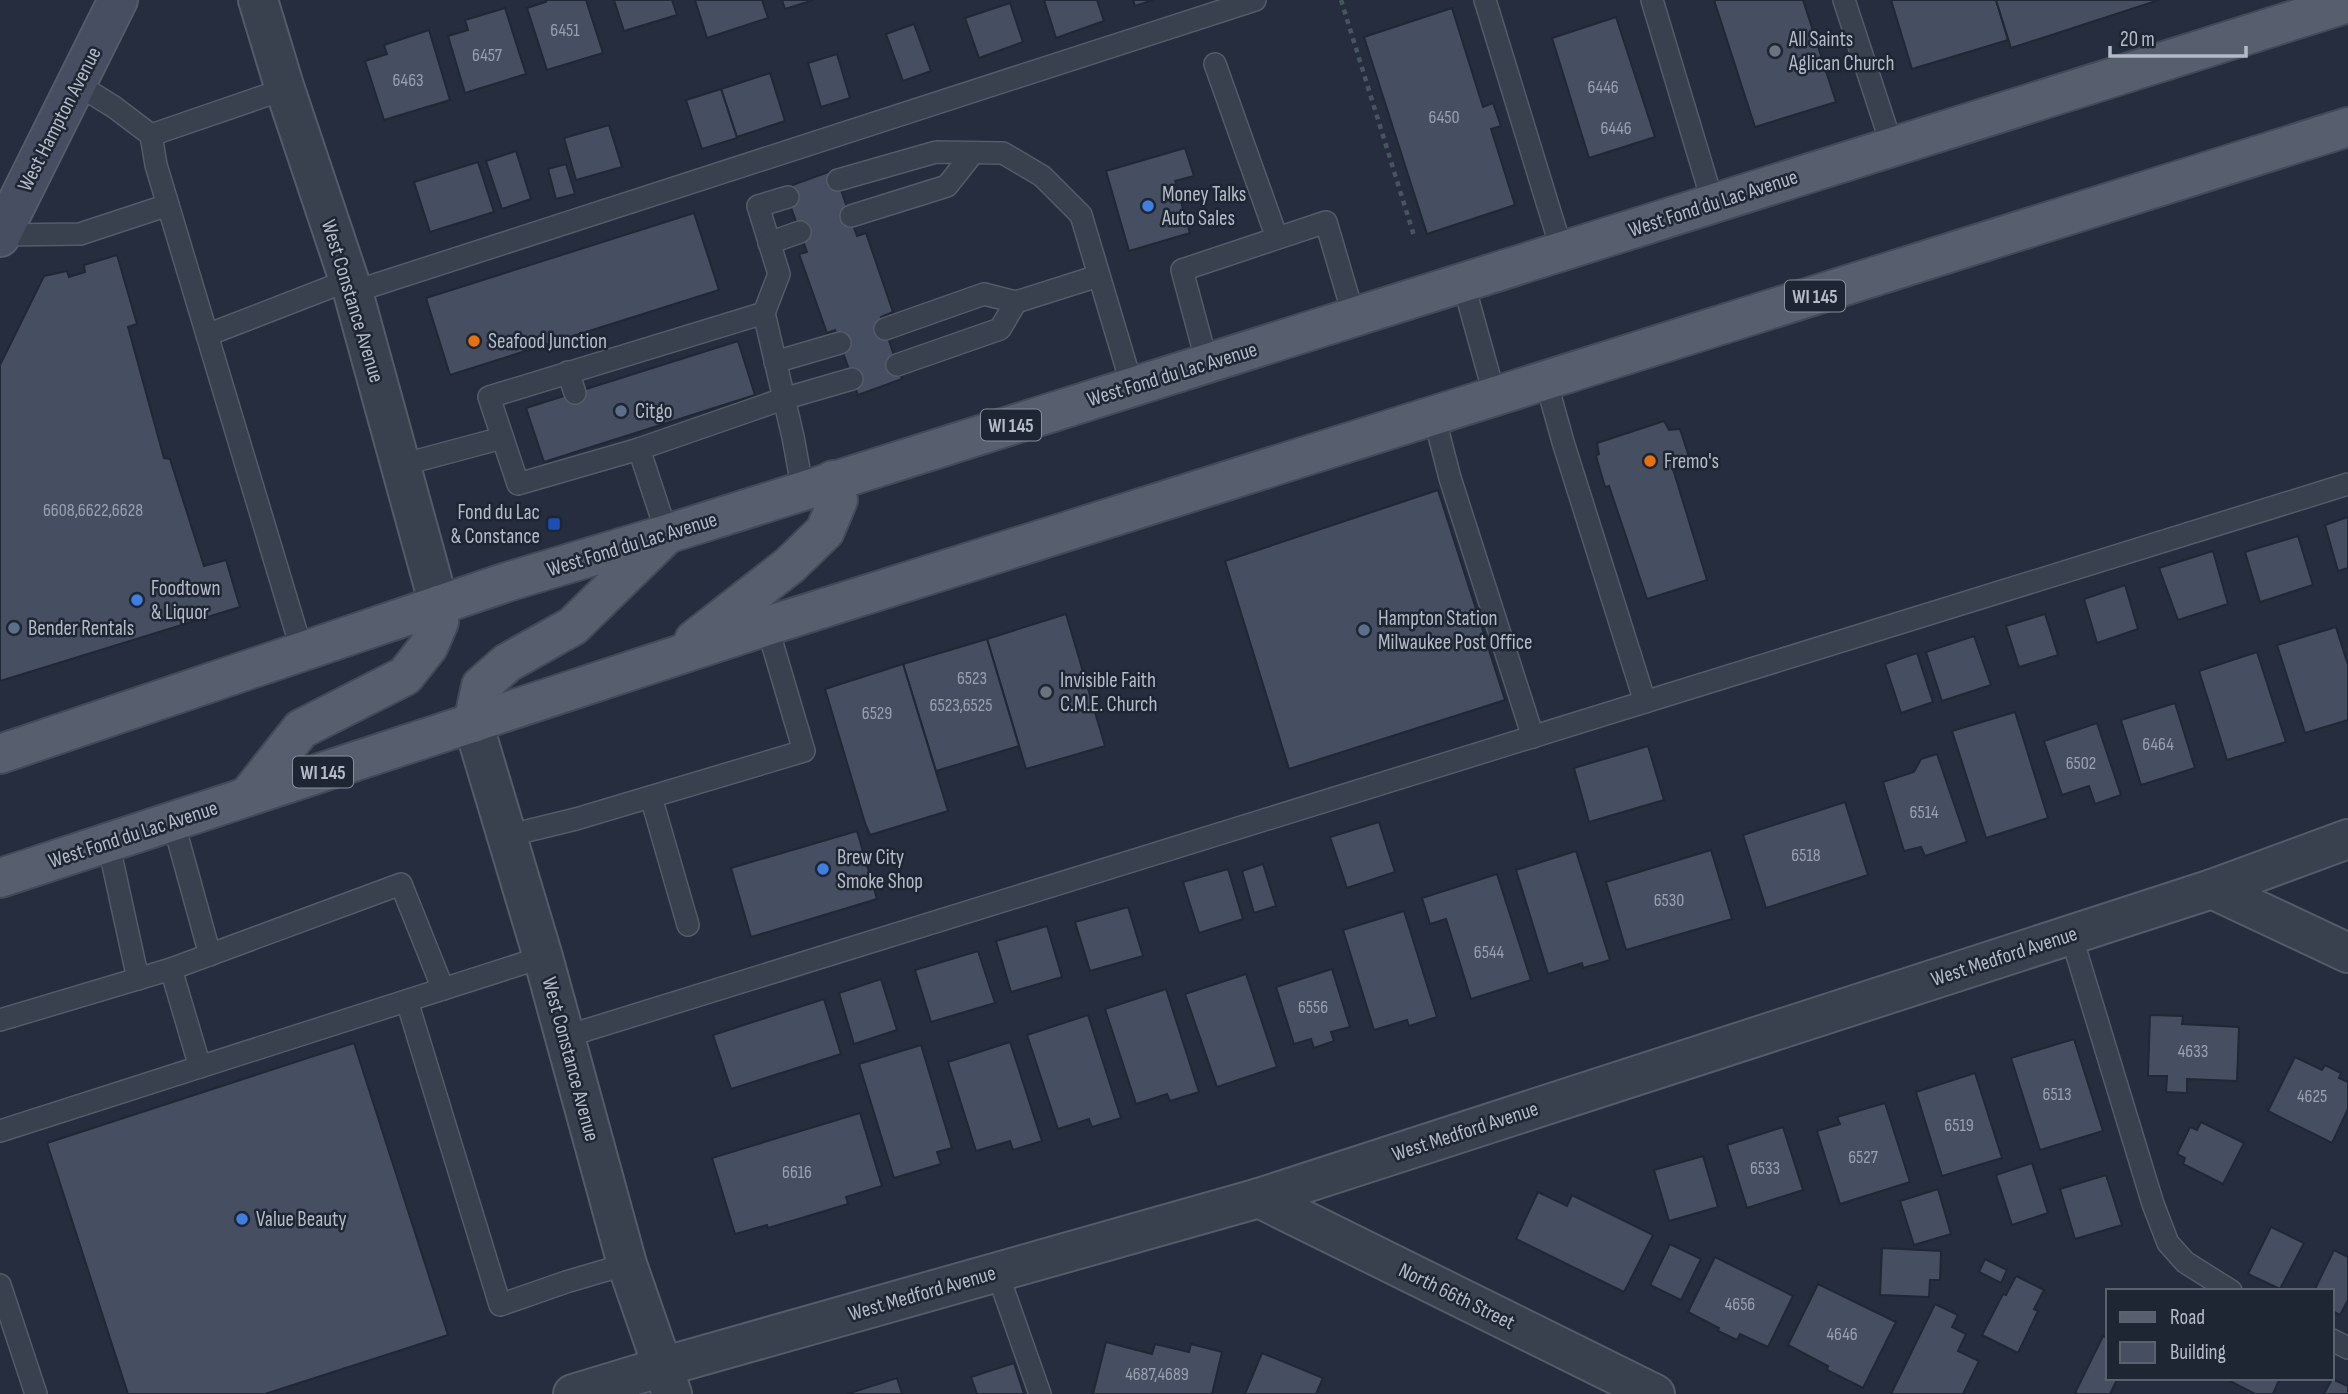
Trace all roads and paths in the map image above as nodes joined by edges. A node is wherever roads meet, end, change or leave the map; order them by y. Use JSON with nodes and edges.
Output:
{"nodes":[{"id":1,"x":118,"y":0,"type":"edge"},
{"id":2,"x":258,"y":0,"type":"edge"},
{"id":3,"x":1255,"y":0,"type":"edge"},
{"id":4,"x":1341,"y":0,"type":"edge"},
{"id":5,"x":1485,"y":0,"type":"edge"},
{"id":6,"x":1652,"y":0,"type":"edge"},
{"id":7,"x":1844,"y":0,"type":"edge"},
{"id":8,"x":2348,"y":3,"type":"edge"},
{"id":9,"x":1215,"y":64,"type":"dead end"},
{"id":10,"x":76,"y":84,"type":"junction"},
{"id":11,"x":285,"y":89,"type":"junction"},
{"id":12,"x":2348,"y":127,"type":"edge"},
{"id":13,"x":151,"y":135,"type":"junction"},
{"id":14,"x":1892,"y":146,"type":"junction"},
{"id":15,"x":973,"y":153,"type":"junction"},
{"id":16,"x":838,"y":180,"type":"dead end"},
{"id":17,"x":788,"y":197,"type":"dead end"},
{"id":18,"x":1713,"y":203,"type":"junction"},
{"id":19,"x":168,"y":205,"type":"junction"},
{"id":20,"x":851,"y":216,"type":"dead end"},
{"id":21,"x":800,"y":232,"type":"dead end"},
{"id":22,"x":1,"y":236,"type":"edge"},
{"id":23,"x":1277,"y":238,"type":"junction"},
{"id":24,"x":1415,"y":239,"type":"dead end"},
{"id":25,"x":769,"y":243,"type":"junction"},
{"id":26,"x":1562,"y":251,"type":"junction"},
{"id":27,"x":1098,"y":276,"type":"junction"},
{"id":28,"x":1463,"y":282,"type":"junction"},
{"id":29,"x":351,"y":286,"type":"junction"},
{"id":30,"x":1016,"y":302,"type":"junction"},
{"id":31,"x":764,"y":313,"type":"junction"},
{"id":32,"x":1354,"y":317,"type":"junction"},
{"id":33,"x":885,"y":329,"type":"dead end"},
{"id":34,"x":207,"y":335,"type":"junction"},
{"id":35,"x":839,"y":343,"type":"dead end"},
{"id":36,"x":775,"y":362,"type":"junction"},
{"id":37,"x":1207,"y":363,"type":"junction"},
{"id":38,"x":897,"y":365,"type":"dead end"},
{"id":39,"x":568,"y":372,"type":"junction"},
{"id":40,"x":852,"y":379,"type":"dead end"},
{"id":41,"x":1546,"y":381,"type":"junction"},
{"id":42,"x":1132,"y":386,"type":"junction"},
{"id":43,"x":575,"y":393,"type":"dead end"},
{"id":44,"x":1495,"y":397,"type":"junction"},
{"id":45,"x":783,"y":399,"type":"junction"},
{"id":46,"x":1434,"y":416,"type":"junction"},
{"id":47,"x":502,"y":438,"type":"junction"},
{"id":48,"x":647,"y":441,"type":"junction"},
{"id":49,"x":401,"y":465,"type":"junction"},
{"id":50,"x":2348,"y":484,"type":"edge"},
{"id":51,"x":818,"y":486,"type":"junction"},
{"id":52,"x":667,"y":534,"type":"junction"},
{"id":53,"x":439,"y":605,"type":"junction"},
{"id":54,"x":767,"y":626,"type":"junction"},
{"id":55,"x":302,"y":652,"type":"junction"},
{"id":56,"x":673,"y":656,"type":"junction"},
{"id":57,"x":1645,"y":702,"type":"junction"},
{"id":58,"x":473,"y":723,"type":"junction"},
{"id":59,"x":1533,"y":737,"type":"junction"},
{"id":60,"x":0,"y":754,"type":"edge"},
{"id":61,"x":248,"y":796,"type":"junction"},
{"id":62,"x":651,"y":797,"type":"junction"},
{"id":63,"x":173,"y":821,"type":"junction"},
{"id":64,"x":506,"y":836,"type":"junction"},
{"id":65,"x":2348,"y":839,"type":"edge"},
{"id":66,"x":108,"y":842,"type":"junction"},
{"id":67,"x":0,"y":878,"type":"edge"},
{"id":68,"x":2212,"y":889,"type":"junction"},
{"id":69,"x":688,"y":925,"type":"dead end"},
{"id":70,"x":2071,"y":934,"type":"junction"},
{"id":71,"x":2348,"y":953,"type":"edge"},
{"id":72,"x":210,"y":955,"type":"junction"},
{"id":73,"x":543,"y":957,"type":"junction"},
{"id":74,"x":171,"y":969,"type":"junction"},
{"id":75,"x":138,"y":979,"type":"junction"},
{"id":76,"x":443,"y":989,"type":"junction"},
{"id":77,"x":407,"y":1000,"type":"junction"},
{"id":78,"x":0,"y":1020,"type":"edge"},
{"id":79,"x":564,"y":1037,"type":"junction"},
{"id":80,"x":200,"y":1067,"type":"junction"},
{"id":81,"x":0,"y":1131,"type":"edge"},
{"id":82,"x":1259,"y":1198,"type":"junction"},
{"id":83,"x":627,"y":1264,"type":"junction"},
{"id":84,"x":997,"y":1272,"type":"junction"},
{"id":85,"x":0,"y":1285,"type":"edge"},
{"id":86,"x":2228,"y":1289,"type":"edge"},
{"id":87,"x":667,"y":1380,"type":"edge"},
{"id":88,"x":36,"y":1394,"type":"edge"},
{"id":89,"x":573,"y":1394,"type":"edge"},
{"id":90,"x":1040,"y":1394,"type":"edge"},
{"id":91,"x":1655,"y":1394,"type":"edge"}],
"edges":[{"from":1,"to":10,"type":"main road","name":"West Hampton Avenue"},
{"from":2,"to":11,"type":"street","name":"West Constance Avenue"},
{"from":3,"to":29,"type":"lane"},
{"from":4,"to":24,"type":"path"},
{"from":5,"to":26,"type":"lane"},
{"from":6,"to":18,"type":"lane"},
{"from":7,"to":14,"type":"lane"},
{"from":8,"to":14,"type":"main road","name":"West Fond du Lac Avenue","number":"WI 145"},
{"from":9,"to":23,"type":"lane"},
{"from":10,"to":13,"type":"lane"},
{"from":10,"to":22,"type":"main road","name":"West Hampton Avenue"},
{"from":11,"to":13,"type":"lane"},
{"from":11,"to":29,"type":"street","name":"West Constance Avenue"},
{"from":12,"to":41,"type":"main road","name":"West Fond du Lac Avenue","number":"WI 145"},
{"from":13,"to":19,"type":"lane"},
{"from":14,"to":18,"type":"main road","name":"West Fond du Lac Avenue","number":"WI 145"},
{"from":15,"to":16,"type":"lane"},
{"from":15,"to":20,"type":"lane"},
{"from":15,"to":27,"type":"lane"},
{"from":17,"to":25,"type":"lane"},
{"from":18,"to":26,"type":"main road","name":"West Fond du Lac Avenue","number":"WI 145"},
{"from":19,"to":22,"type":"lane"},
{"from":19,"to":34,"type":"lane"},
{"from":21,"to":25,"type":"lane"},
{"from":23,"to":32,"type":"lane"},
{"from":23,"to":37,"type":"lane"},
{"from":25,"to":31,"type":"lane"},
{"from":26,"to":28,"type":"main road","name":"West Fond du Lac Avenue","number":"WI 145"},
{"from":27,"to":30,"type":"lane"},
{"from":27,"to":42,"type":"lane"},
{"from":28,"to":32,"type":"main road","name":"West Fond du Lac Avenue","number":"WI 145"},
{"from":28,"to":44,"type":"lane"},
{"from":29,"to":34,"type":"lane"},
{"from":29,"to":49,"type":"street","name":"West Constance Avenue"},
{"from":30,"to":33,"type":"lane"},
{"from":30,"to":38,"type":"lane"},
{"from":31,"to":36,"type":"lane"},
{"from":31,"to":39,"type":"lane"},
{"from":32,"to":37,"type":"main road","name":"West Fond du Lac Avenue","number":"WI 145"},
{"from":34,"to":55,"type":"lane"},
{"from":35,"to":36,"type":"lane"},
{"from":36,"to":45,"type":"lane"},
{"from":37,"to":42,"type":"main road","name":"West Fond du Lac Avenue","number":"WI 145"},
{"from":39,"to":43,"type":"lane"},
{"from":39,"to":47,"type":"lane"},
{"from":40,"to":45,"type":"lane"},
{"from":41,"to":44,"type":"main road","name":"West Fond du Lac Avenue","number":"WI 145"},
{"from":41,"to":57,"type":"lane"},
{"from":42,"to":51,"type":"main road","name":"West Fond du Lac Avenue","number":"WI 145"},
{"from":44,"to":46,"type":"main road","name":"West Fond du Lac Avenue","number":"WI 145"},
{"from":45,"to":48,"type":"lane"},
{"from":45,"to":51,"type":"lane"},
{"from":46,"to":54,"type":"main road","name":"West Fond du Lac Avenue","number":"WI 145"},
{"from":46,"to":59,"type":"lane"},
{"from":47,"to":48,"type":"lane"},
{"from":47,"to":49,"type":"lane"},
{"from":48,"to":52,"type":"lane"},
{"from":49,"to":53,"type":"street","name":"West Constance Avenue"},
{"from":50,"to":57,"type":"lane"},
{"from":51,"to":52,"type":"main road","name":"West Fond du Lac Avenue","number":"WI 145"},
{"from":51,"to":56,"type":"main road"},
{"from":52,"to":53,"type":"main road","name":"West Fond du Lac Avenue","number":"WI 145"},
{"from":52,"to":58,"type":"main road"},
{"from":53,"to":55,"type":"main road","name":"West Fond du Lac Avenue","number":"WI 145"},
{"from":53,"to":61,"type":"main road"},
{"from":54,"to":56,"type":"main road","name":"West Fond du Lac Avenue","number":"WI 145"},
{"from":54,"to":62,"type":"lane"},
{"from":55,"to":60,"type":"main road","name":"West Fond du Lac Avenue","number":"WI 145"},
{"from":56,"to":58,"type":"main road","name":"West Fond du Lac Avenue","number":"WI 145"},
{"from":57,"to":59,"type":"lane"},
{"from":58,"to":61,"type":"main road","name":"West Fond du Lac Avenue","number":"WI 145"},
{"from":58,"to":64,"type":"street","name":"West Constance Avenue"},
{"from":59,"to":79,"type":"lane"},
{"from":61,"to":63,"type":"main road","name":"West Fond du Lac Avenue","number":"WI 145"},
{"from":62,"to":64,"type":"lane"},
{"from":62,"to":69,"type":"lane"},
{"from":63,"to":66,"type":"main road","name":"West Fond du Lac Avenue","number":"WI 145"},
{"from":63,"to":72,"type":"lane"},
{"from":64,"to":73,"type":"street","name":"West Constance Avenue"},
{"from":65,"to":68,"type":"street","name":"West Medford Avenue"},
{"from":66,"to":67,"type":"main road","name":"West Fond du Lac Avenue","number":"WI 145"},
{"from":66,"to":75,"type":"lane"},
{"from":68,"to":70,"type":"street","name":"West Medford Avenue"},
{"from":68,"to":71,"type":"street"},
{"from":70,"to":82,"type":"street","name":"West Medford Avenue"},
{"from":70,"to":86,"type":"lane"},
{"from":72,"to":74,"type":"lane"},
{"from":72,"to":76,"type":"lane"},
{"from":73,"to":76,"type":"lane"},
{"from":73,"to":79,"type":"street","name":"West Constance Avenue"},
{"from":74,"to":75,"type":"lane"},
{"from":74,"to":80,"type":"lane"},
{"from":75,"to":78,"type":"lane"},
{"from":76,"to":77,"type":"lane"},
{"from":77,"to":80,"type":"lane"},
{"from":77,"to":83,"type":"lane"},
{"from":79,"to":83,"type":"street","name":"West Constance Avenue"},
{"from":80,"to":81,"type":"lane"},
{"from":82,"to":84,"type":"street","name":"West Medford Avenue"},
{"from":82,"to":91,"type":"street","name":"North 66th Street"},
{"from":83,"to":87,"type":"street","name":"West Constance Avenue"},
{"from":84,"to":87,"type":"street","name":"West Medford Avenue"},
{"from":84,"to":90,"type":"lane"},
{"from":85,"to":88,"type":"lane"},
{"from":87,"to":89,"type":"street","name":"West Medford Avenue"}]}
